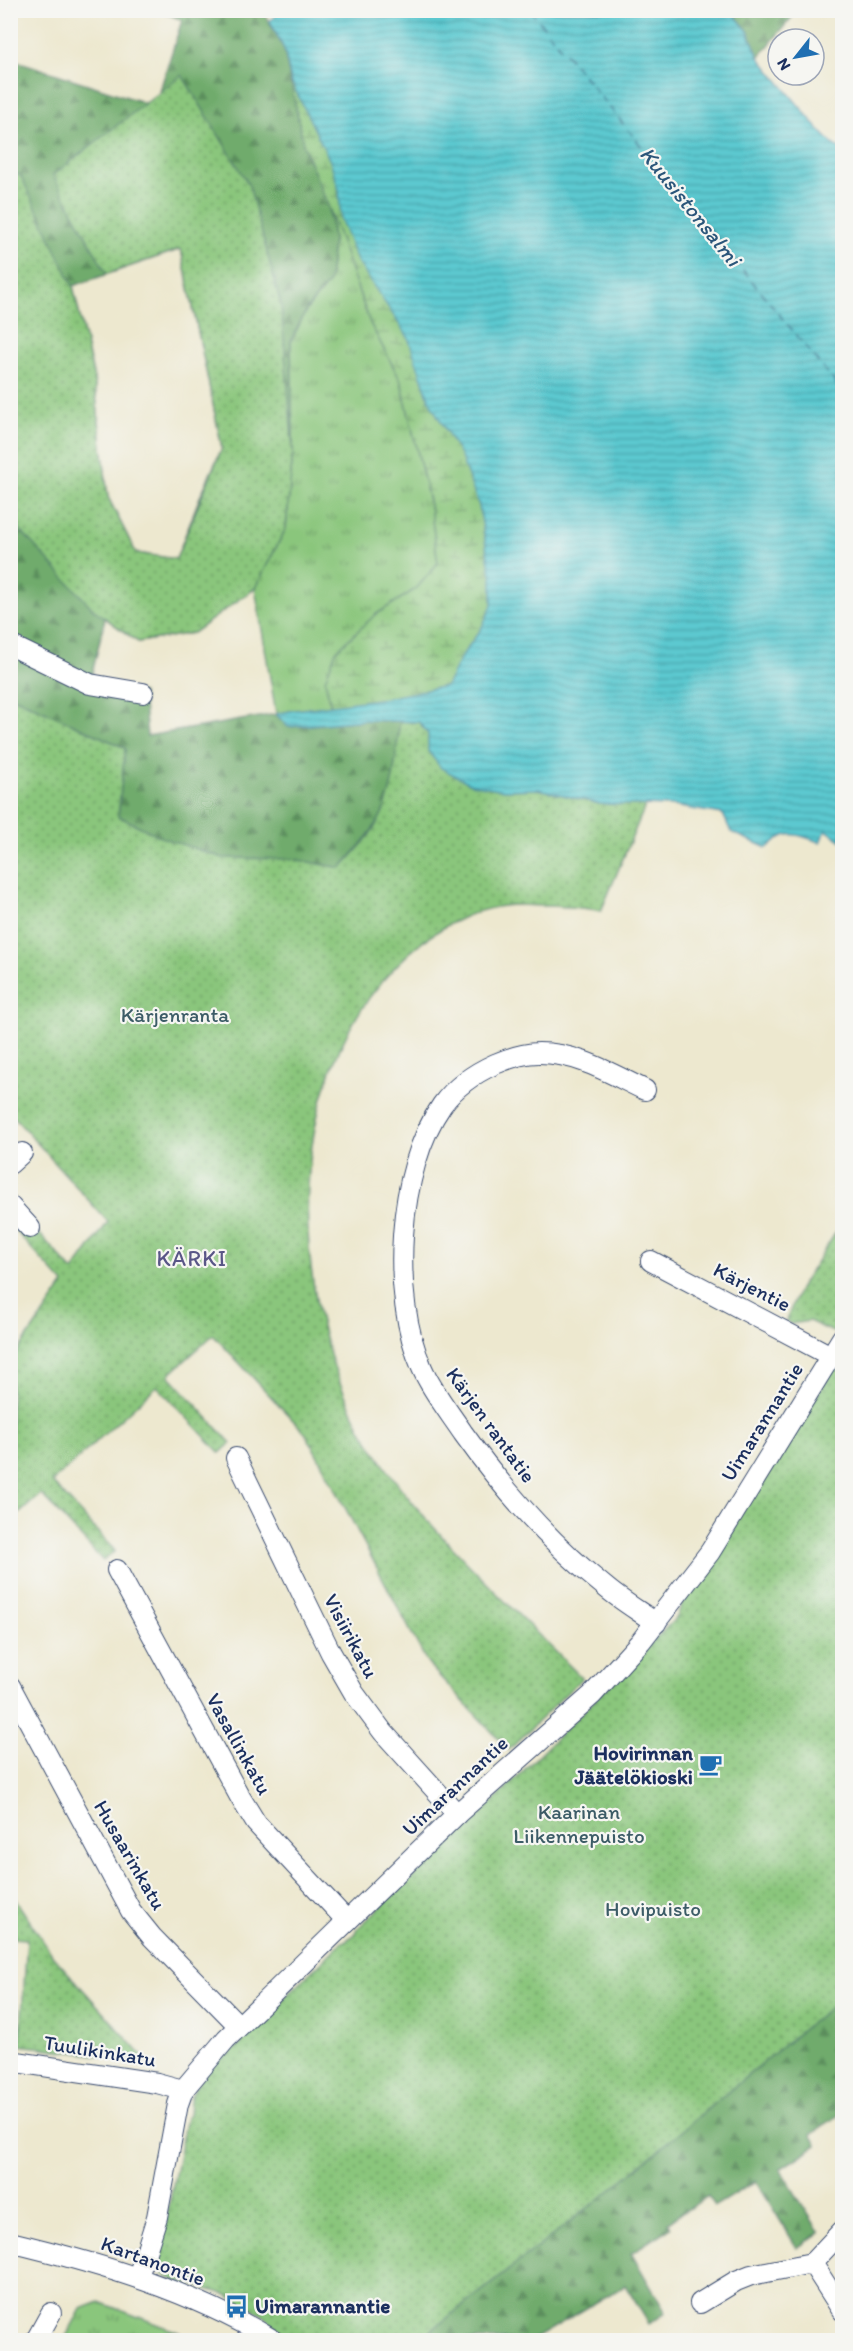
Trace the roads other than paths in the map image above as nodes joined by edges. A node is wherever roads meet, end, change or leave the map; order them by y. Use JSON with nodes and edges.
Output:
{"nodes":[{"id":1,"x":10,"y":645,"type":"edge"},
{"id":2,"x":143,"y":693,"type":"dead end"},
{"id":3,"x":645,"y":1090,"type":"dead end"},
{"id":4,"x":10,"y":1206,"type":"edge"},
{"id":5,"x":30,"y":1228,"type":"dead end"},
{"id":6,"x":651,"y":1261,"type":"dead end"},
{"id":7,"x":843,"y":1338,"type":"edge"},
{"id":8,"x":831,"y":1356,"type":"junction"},
{"id":9,"x":236,"y":1458,"type":"dead end"},
{"id":10,"x":117,"y":1570,"type":"dead end"},
{"id":11,"x":656,"y":1623,"type":"junction"},
{"id":12,"x":10,"y":1686,"type":"edge"},
{"id":13,"x":458,"y":1814,"type":"junction"},
{"id":14,"x":347,"y":1921,"type":"junction"},
{"id":15,"x":239,"y":2026,"type":"junction"},
{"id":16,"x":10,"y":2061,"type":"edge"},
{"id":17,"x":183,"y":2090,"type":"junction"},
{"id":18,"x":843,"y":2231,"type":"edge"},
{"id":19,"x":10,"y":2242,"type":"edge"},
{"id":20,"x":812,"y":2263,"type":"junction"},
{"id":21,"x":138,"y":2277,"type":"junction"},
{"id":22,"x":699,"y":2303,"type":"dead end"},
{"id":23,"x":843,"y":2310,"type":"edge"},
{"id":24,"x":51,"y":2313,"type":"dead end"},
{"id":25,"x":36,"y":2340,"type":"edge"},
{"id":26,"x":273,"y":2340,"type":"edge"}],
"edges":[{"from":1,"to":2,"type":"street"},
{"from":3,"to":11,"type":"street","name":"Kärjen rantatie"},
{"from":4,"to":5,"type":"street"},
{"from":6,"to":8,"type":"street","name":"Kärjentie"},
{"from":7,"to":8,"type":"street","name":"Uimarannantie"},
{"from":8,"to":11,"type":"street","name":"Uimarannantie"},
{"from":9,"to":13,"type":"street","name":"Visiirikatu"},
{"from":10,"to":14,"type":"street","name":"Vasallinkatu"},
{"from":11,"to":13,"type":"street","name":"Uimarannantie"},
{"from":12,"to":15,"type":"street","name":"Husaarinkatu"},
{"from":13,"to":14,"type":"street","name":"Uimarannantie"},
{"from":14,"to":15,"type":"street","name":"Uimarannantie"},
{"from":15,"to":17,"type":"street","name":"Uimarannantie"},
{"from":16,"to":17,"type":"street","name":"Tuulikinkatu"},
{"from":17,"to":21,"type":"street","name":"Uimarannantie"},
{"from":18,"to":20,"type":"street"},
{"from":19,"to":21,"type":"street","name":"Kartanontie"},
{"from":20,"to":22,"type":"street"},
{"from":20,"to":23,"type":"street"},
{"from":21,"to":26,"type":"street","name":"Kartanontie"},
{"from":24,"to":25,"type":"street"}]}
